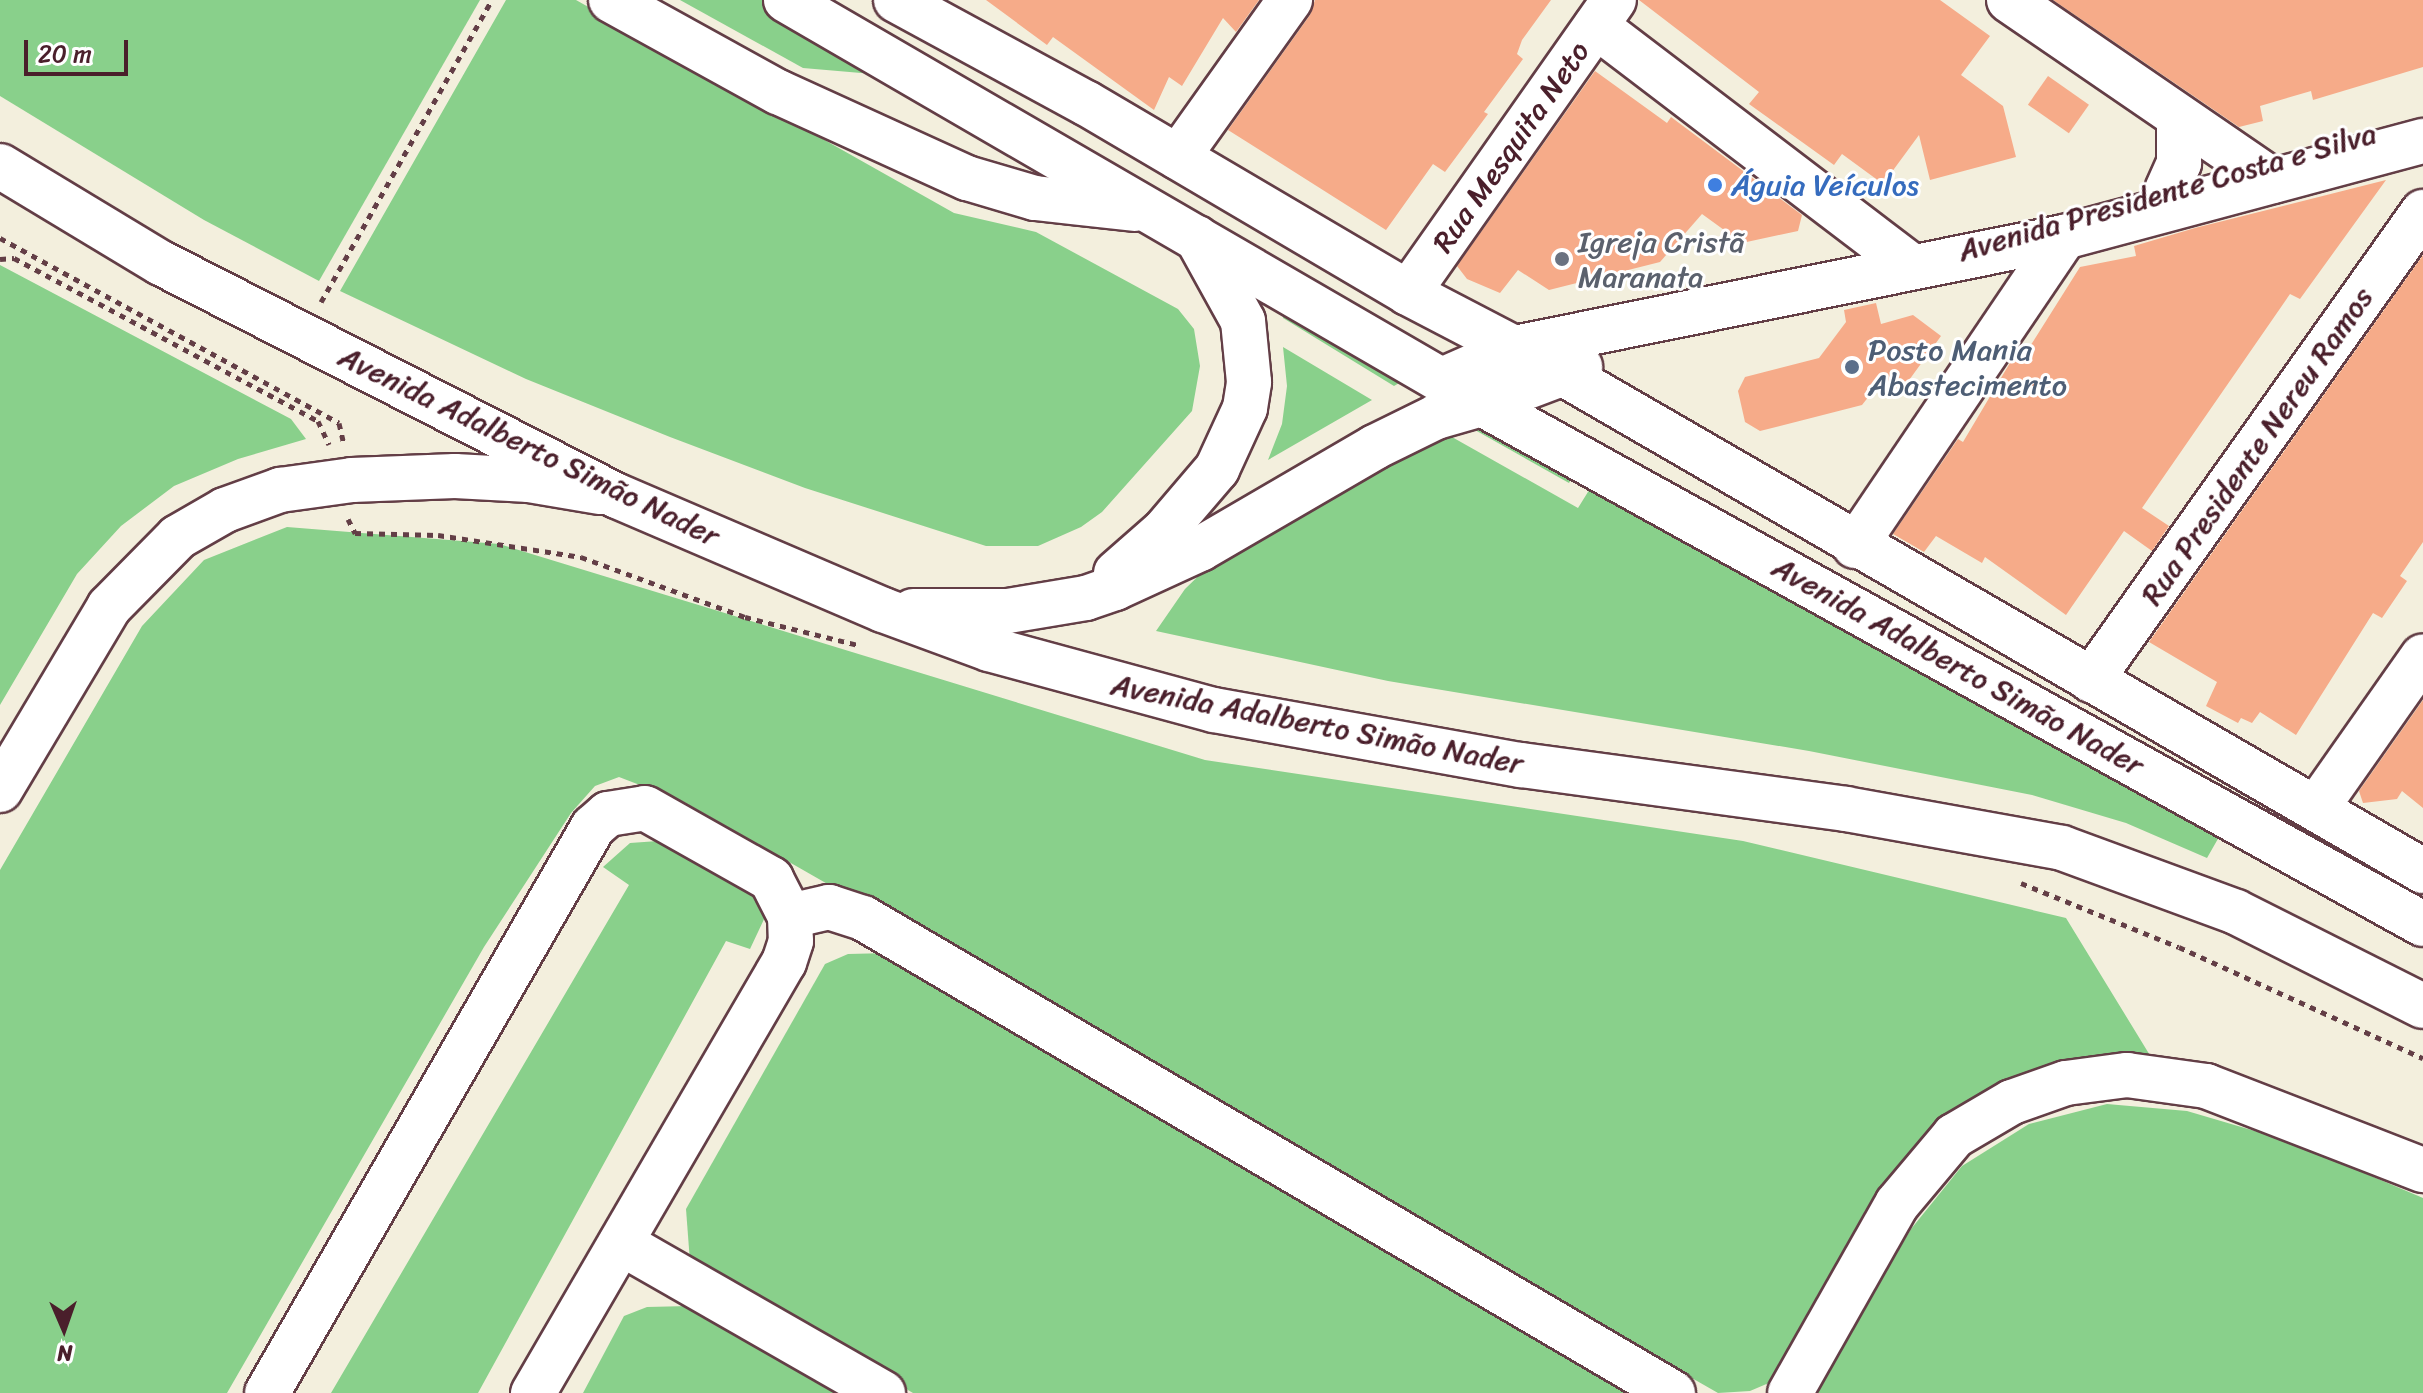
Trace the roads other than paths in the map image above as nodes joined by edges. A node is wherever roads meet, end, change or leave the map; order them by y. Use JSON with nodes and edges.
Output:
{"nodes":[{"id":1,"x":611,"y":0,"type":"edge"},
{"id":2,"x":786,"y":0,"type":"edge"},
{"id":3,"x":896,"y":0,"type":"edge"},
{"id":4,"x":1290,"y":0,"type":"edge"},
{"id":5,"x":2009,"y":0,"type":"edge"},
{"id":6,"x":1605,"y":13,"type":"edge"},
{"id":7,"x":955,"y":14,"type":"edge"},
{"id":8,"x":2179,"y":118,"type":"junction"},
{"id":9,"x":2423,"y":118,"type":"edge"},
{"id":10,"x":2423,"y":141,"type":"edge"},
{"id":11,"x":1178,"y":157,"type":"junction"},
{"id":12,"x":0,"y":166,"type":"edge"},
{"id":13,"x":2262,"y":175,"type":"junction"},
{"id":14,"x":2167,"y":190,"type":"junction"},
{"id":15,"x":1152,"y":211,"type":"junction"},
{"id":16,"x":2423,"y":212,"type":"edge"},
{"id":17,"x":1195,"y":235,"type":"junction"},
{"id":18,"x":2064,"y":237,"type":"junction"},
{"id":19,"x":1912,"y":267,"type":"junction"},
{"id":20,"x":1797,"y":289,"type":"junction"},
{"id":21,"x":1408,"y":293,"type":"junction"},
{"id":22,"x":1515,"y":348,"type":"junction"},
{"id":23,"x":1562,"y":373,"type":"junction"},
{"id":24,"x":1442,"y":380,"type":"junction"},
{"id":25,"x":1482,"y":404,"type":"junction"},
{"id":26,"x":617,"y":496,"type":"junction"},
{"id":27,"x":1855,"y":546,"type":"junction"},
{"id":28,"x":1086,"y":598,"type":"junction"},
{"id":29,"x":883,"y":610,"type":"junction"},
{"id":30,"x":2423,"y":656,"type":"edge"},
{"id":31,"x":2091,"y":680,"type":"junction"},
{"id":32,"x":0,"y":790,"type":"edge"},
{"id":33,"x":2317,"y":807,"type":"junction"},
{"id":34,"x":2423,"y":871,"type":"edge"},
{"id":35,"x":790,"y":916,"type":"junction"},
{"id":36,"x":2423,"y":924,"type":"edge"},
{"id":37,"x":2423,"y":1006,"type":"edge"},
{"id":38,"x":2423,"y":1170,"type":"edge"},
{"id":39,"x":621,"y":1243,"type":"junction"},
{"id":40,"x":267,"y":1393,"type":"edge"},
{"id":41,"x":533,"y":1393,"type":"edge"},
{"id":42,"x":883,"y":1393,"type":"edge"},
{"id":43,"x":1673,"y":1393,"type":"edge"},
{"id":44,"x":1790,"y":1393,"type":"edge"}],
"edges":[{"from":1,"to":15,"type":"street"},
{"from":2,"to":15,"type":"street","name":"Avenida Adalberto Simão Nader"},
{"from":3,"to":7,"type":"street","name":"Avenida Adalberto Simão Nader"},
{"from":4,"to":11,"type":"street"},
{"from":5,"to":8,"type":"street"},
{"from":6,"to":19,"type":"street"},
{"from":6,"to":21,"type":"street","name":"Rua Mesquita Neto"},
{"from":7,"to":11,"type":"street","name":"Avenida Adalberto Simão Nader"},
{"from":8,"to":13,"type":"street"},
{"from":8,"to":14,"type":"street"},
{"from":9,"to":13,"type":"street","name":"Avenida Presidente Costa e Silva"},
{"from":10,"to":13,"type":"street","name":"Avenida Presidente Costa e Silva"},
{"from":11,"to":21,"type":"street","name":"Avenida Adalberto Simão Nader"},
{"from":12,"to":26,"type":"street","name":"Avenida Adalberto Simão Nader"},
{"from":13,"to":14,"type":"street","name":"Avenida Presidente Costa e Silva"},
{"from":13,"to":18,"type":"street","name":"Avenida Presidente Costa e Silva"},
{"from":14,"to":19,"type":"street","name":"Avenida Presidente Costa e Silva"},
{"from":15,"to":17,"type":"street","name":"Avenida Adalberto Simão Nader"},
{"from":16,"to":31,"type":"street","name":"Rua Presidente Nereu Ramos"},
{"from":17,"to":24,"type":"street","name":"Avenida Adalberto Simão Nader"},
{"from":17,"to":28,"type":"street"},
{"from":18,"to":19,"type":"street","name":"Avenida Presidente Costa e Silva"},
{"from":18,"to":27,"type":"street"},
{"from":19,"to":20,"type":"street","name":"Avenida Presidente Costa e Silva"},
{"from":20,"to":22,"type":"street","name":"Avenida Presidente Costa e Silva"},
{"from":20,"to":23,"type":"street","name":"Avenida Presidente Costa e Silva"},
{"from":21,"to":22,"type":"street","name":"Avenida Adalberto Simão Nader"},
{"from":22,"to":23,"type":"street","name":"Avenida Adalberto Simão Nader"},
{"from":22,"to":24,"type":"street","name":"Avenida Presidente Costa e Silva"},
{"from":23,"to":25,"type":"street","name":"Avenida Presidente Costa e Silva"},
{"from":23,"to":27,"type":"street","name":"Avenida Adalberto Simão Nader"},
{"from":24,"to":25,"type":"street","name":"Avenida Adalberto Simão Nader"},
{"from":25,"to":28,"type":"street","name":"Avenida Presidente Costa e Silva"},
{"from":25,"to":36,"type":"street","name":"Avenida Adalberto Simão Nader"},
{"from":26,"to":29,"type":"street","name":"Avenida Adalberto Simão Nader"},
{"from":26,"to":32,"type":"street"},
{"from":27,"to":31,"type":"street","name":"Avenida Adalberto Simão Nader"},
{"from":28,"to":29,"type":"street","name":"Avenida Presidente Costa e Silva"},
{"from":29,"to":37,"type":"street","name":"Avenida Adalberto Simão Nader"},
{"from":30,"to":33,"type":"street"},
{"from":31,"to":33,"type":"street","name":"Avenida Adalberto Simão Nader"},
{"from":33,"to":34,"type":"street","name":"Avenida Adalberto Simão Nader"},
{"from":35,"to":39,"type":"street"},
{"from":35,"to":40,"type":"street"},
{"from":35,"to":43,"type":"street"},
{"from":38,"to":44,"type":"street"},
{"from":39,"to":41,"type":"street"},
{"from":39,"to":42,"type":"street"}]}
